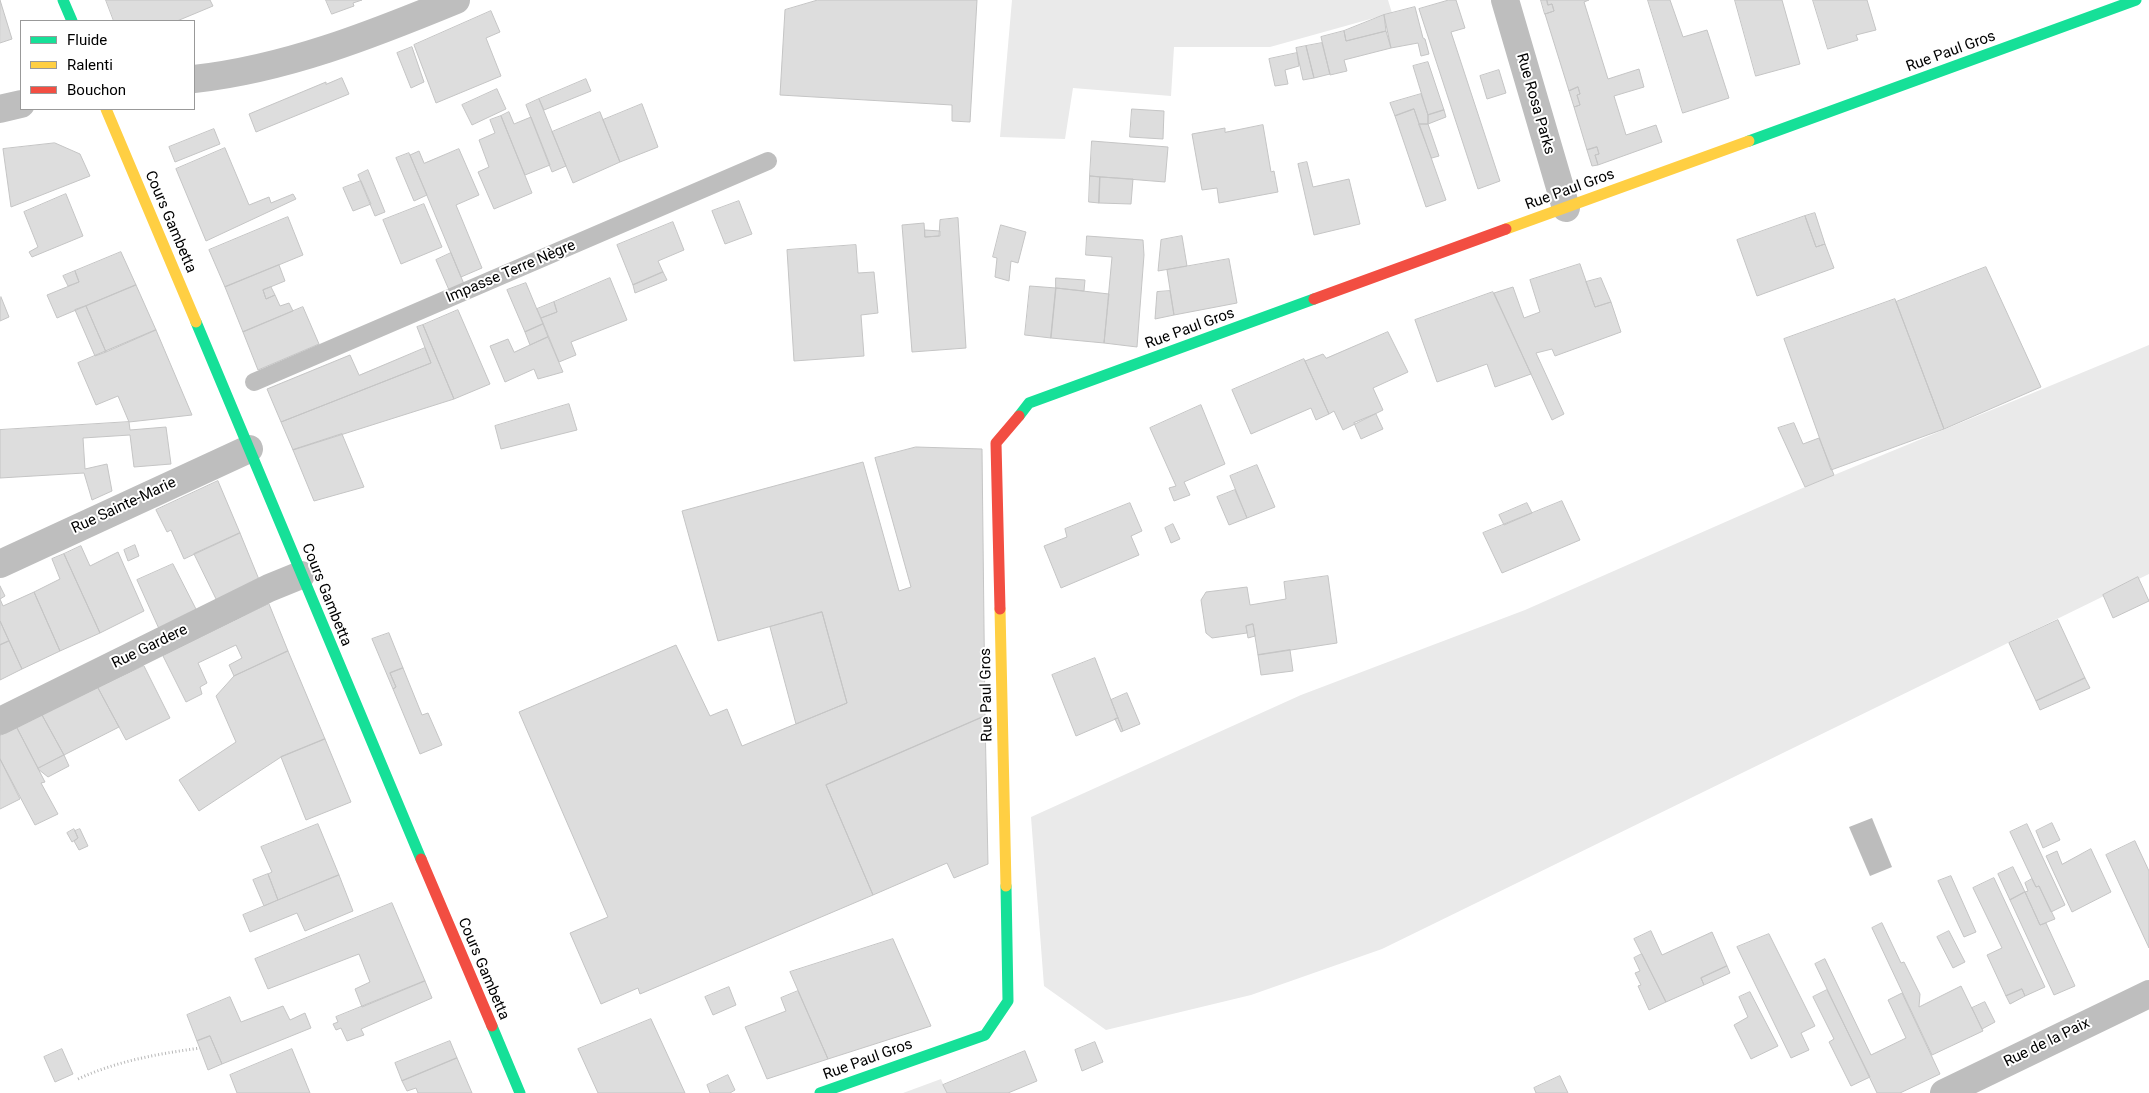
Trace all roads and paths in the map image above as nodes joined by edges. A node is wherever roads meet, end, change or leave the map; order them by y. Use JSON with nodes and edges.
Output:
{"nodes":[{"id":1,"x":63,"y":0,"type":"edge"},
{"id":2,"x":456,"y":0,"type":"edge"},
{"id":3,"x":1505,"y":0,"type":"edge"},
{"id":4,"x":2136,"y":0,"type":"edge"},
{"id":5,"x":72,"y":20,"type":"edge"},
{"id":6,"x":195,"y":80,"type":"edge"},
{"id":7,"x":20,"y":104,"type":"edge"},
{"id":8,"x":0,"y":109,"type":"edge"},
{"id":9,"x":106,"y":110,"type":"edge"},
{"id":10,"x":768,"y":161,"type":"dead end"},
{"id":11,"x":1566,"y":208,"type":"junction"},
{"id":12,"x":254,"y":382,"type":"dead end"},
{"id":13,"x":248,"y":449,"type":"junction"},
{"id":14,"x":0,"y":564,"type":"edge"},
{"id":15,"x":302,"y":575,"type":"junction"},
{"id":16,"x":0,"y":722,"type":"edge"},
{"id":17,"x":2149,"y":994,"type":"edge"},
{"id":18,"x":200,"y":1048,"type":"dead end"},
{"id":19,"x":78,"y":1079,"type":"dead end"},
{"id":20,"x":520,"y":1093,"type":"edge"},
{"id":21,"x":820,"y":1093,"type":"edge"},
{"id":22,"x":1944,"y":1093,"type":"edge"}],
"edges":[{"from":1,"to":5,"type":"street"},
{"from":2,"to":6,"type":"street"},
{"from":3,"to":11,"type":"street","name":"Rue Rosa Parks"},
{"from":4,"to":11,"type":"street","name":"Rue Paul Gros"},
{"from":7,"to":8,"type":"street"},
{"from":9,"to":13,"type":"street","name":"Cours Gambetta"},
{"from":10,"to":12,"type":"lane","name":"Impasse Terre Nègre"},
{"from":11,"to":21,"type":"street","name":"Rue Paul Gros"},
{"from":13,"to":14,"type":"street","name":"Rue Sainte-Marie"},
{"from":13,"to":15,"type":"street","name":"Cours Gambetta"},
{"from":15,"to":16,"type":"street","name":"Rue Gardere"},
{"from":15,"to":20,"type":"street","name":"Cours Gambetta"},
{"from":17,"to":22,"type":"street","name":"Rue de la Paix"},
{"from":18,"to":19,"type":"path"}]}
